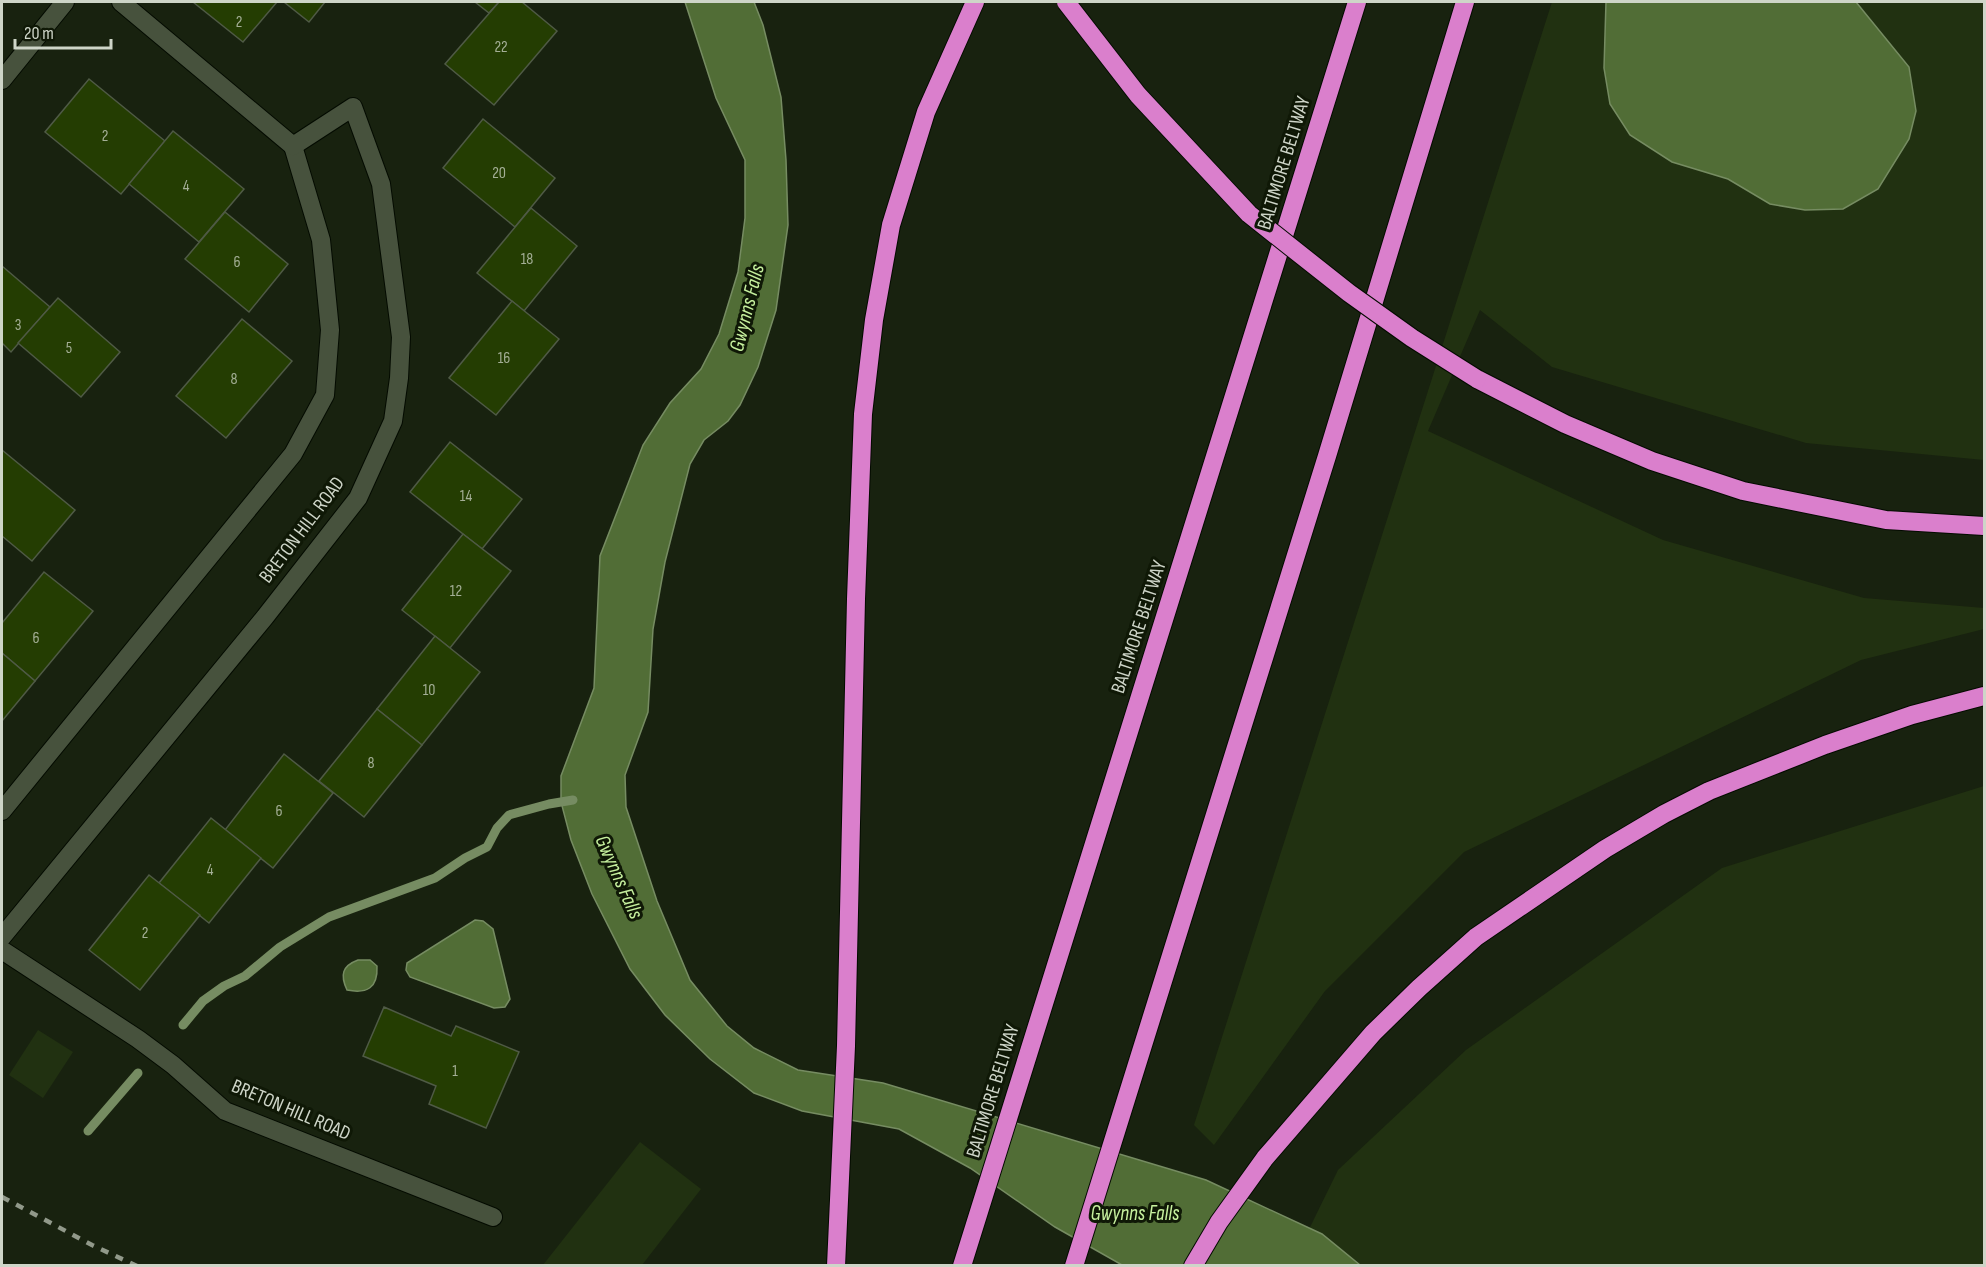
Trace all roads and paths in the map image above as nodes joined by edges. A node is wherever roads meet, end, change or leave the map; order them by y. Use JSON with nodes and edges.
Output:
{"nodes":[{"id":1,"x":65,"y":2,"type":"edge"},
{"id":2,"x":121,"y":2,"type":"edge"},
{"id":3,"x":975,"y":2,"type":"edge"},
{"id":4,"x":1066,"y":2,"type":"edge"},
{"id":5,"x":1357,"y":2,"type":"edge"},
{"id":6,"x":1465,"y":2,"type":"edge"},
{"id":7,"x":2,"y":80,"type":"edge"},
{"id":8,"x":293,"y":146,"type":"junction"},
{"id":9,"x":1984,"y":526,"type":"edge"},
{"id":10,"x":1984,"y":696,"type":"edge"},
{"id":11,"x":2,"y":811,"type":"edge"},
{"id":12,"x":2,"y":937,"type":"edge"},
{"id":13,"x":2,"y":950,"type":"edge"},
{"id":14,"x":493,"y":1217,"type":"dead end"},
{"id":15,"x":962,"y":1264,"type":"edge"},
{"id":16,"x":836,"y":1266,"type":"edge"},
{"id":17,"x":1074,"y":1266,"type":"edge"},
{"id":18,"x":1193,"y":1266,"type":"edge"}],
"edges":[{"from":1,"to":7,"type":"street"},
{"from":2,"to":8,"type":"street"},
{"from":3,"to":16,"type":"highway"},
{"from":4,"to":9,"type":"highway","bridge":true},
{"from":5,"to":15,"type":"highway","name":"BALTIMORE BELTWAY"},
{"from":6,"to":17,"type":"highway"},
{"from":8,"to":11,"type":"street"},
{"from":8,"to":12,"type":"street","name":"BRETON HILL ROAD"},
{"from":10,"to":18,"type":"highway"},
{"from":13,"to":14,"type":"street","name":"BRETON HILL ROAD"}]}
